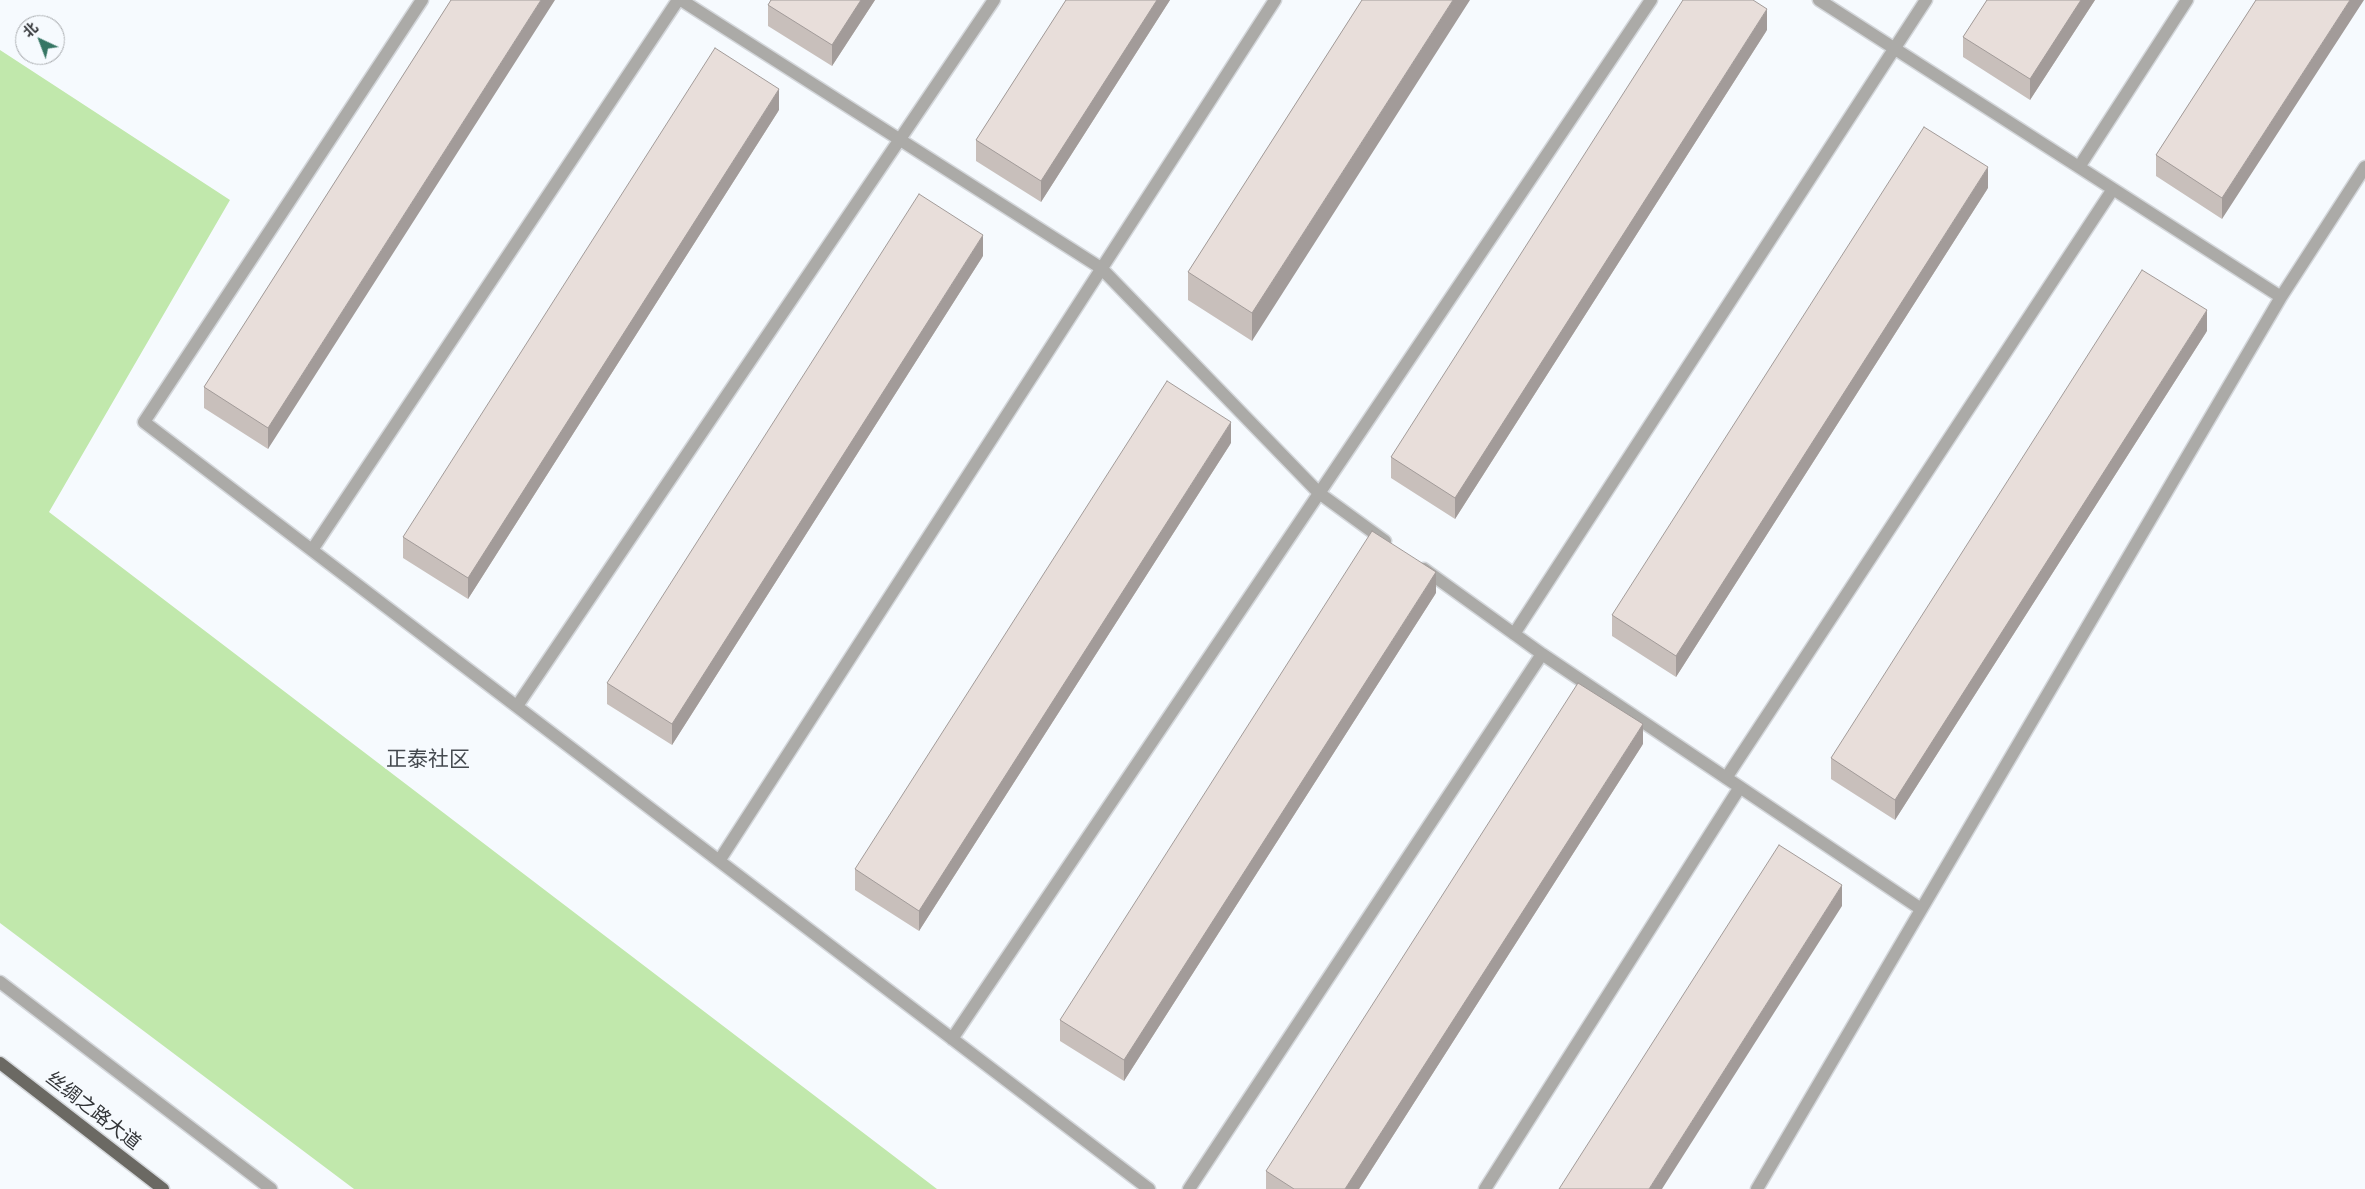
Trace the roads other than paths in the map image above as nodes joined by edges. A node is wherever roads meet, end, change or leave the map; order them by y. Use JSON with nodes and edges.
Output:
{"nodes":[{"id":1,"x":422,"y":0,"type":"edge"},
{"id":2,"x":680,"y":0,"type":"edge"},
{"id":3,"x":994,"y":0,"type":"edge"},
{"id":4,"x":1275,"y":0,"type":"edge"},
{"id":5,"x":1651,"y":0,"type":"edge"},
{"id":6,"x":1819,"y":0,"type":"edge"},
{"id":7,"x":1926,"y":0,"type":"edge"},
{"id":8,"x":2187,"y":0,"type":"edge"},
{"id":9,"x":1895,"y":49,"type":"junction"},
{"id":10,"x":900,"y":139,"type":"junction"},
{"id":11,"x":2079,"y":167,"type":"junction"},
{"id":12,"x":2365,"y":167,"type":"edge"},
{"id":13,"x":2113,"y":189,"type":"junction"},
{"id":14,"x":1102,"y":268,"type":"junction"},
{"id":15,"x":2281,"y":297,"type":"junction"},
{"id":16,"x":1319,"y":493,"type":"junction"},
{"id":17,"x":312,"y":550,"type":"junction"},
{"id":18,"x":1397,"y":550,"type":"edge"},
{"id":19,"x":1413,"y":561,"type":"edge"},
{"id":20,"x":1514,"y":634,"type":"junction"},
{"id":21,"x":1542,"y":654,"type":"junction"},
{"id":22,"x":517,"y":706,"type":"junction"},
{"id":23,"x":1726,"y":778,"type":"junction"},
{"id":24,"x":1740,"y":787,"type":"junction"},
{"id":25,"x":719,"y":861,"type":"junction"},
{"id":26,"x":1922,"y":909,"type":"junction"},
{"id":27,"x":0,"y":982,"type":"edge"},
{"id":28,"x":952,"y":1039,"type":"junction"},
{"id":29,"x":0,"y":1063,"type":"edge"},
{"id":30,"x":163,"y":1189,"type":"edge"},
{"id":31,"x":271,"y":1189,"type":"edge"},
{"id":32,"x":1148,"y":1189,"type":"edge"},
{"id":33,"x":1189,"y":1189,"type":"edge"},
{"id":34,"x":1485,"y":1189,"type":"edge"},
{"id":35,"x":1757,"y":1189,"type":"edge"}],
"edges":[{"from":1,"to":17,"type":"street"},
{"from":2,"to":10,"type":"street"},
{"from":2,"to":17,"type":"street"},
{"from":3,"to":10,"type":"street"},
{"from":4,"to":14,"type":"street"},
{"from":5,"to":16,"type":"street"},
{"from":6,"to":9,"type":"street"},
{"from":7,"to":9,"type":"street"},
{"from":8,"to":11,"type":"street"},
{"from":9,"to":11,"type":"street"},
{"from":9,"to":20,"type":"street"},
{"from":10,"to":14,"type":"street"},
{"from":10,"to":22,"type":"street"},
{"from":11,"to":13,"type":"street"},
{"from":12,"to":15,"type":"street"},
{"from":13,"to":15,"type":"street"},
{"from":13,"to":23,"type":"street"},
{"from":14,"to":16,"type":"street"},
{"from":14,"to":25,"type":"street"},
{"from":15,"to":26,"type":"street"},
{"from":16,"to":18,"type":"street"},
{"from":16,"to":28,"type":"street"},
{"from":17,"to":22,"type":"street"},
{"from":19,"to":20,"type":"street"},
{"from":20,"to":21,"type":"street"},
{"from":21,"to":23,"type":"street"},
{"from":21,"to":33,"type":"street"},
{"from":22,"to":25,"type":"street"},
{"from":23,"to":24,"type":"street"},
{"from":24,"to":26,"type":"street"},
{"from":24,"to":34,"type":"street"},
{"from":25,"to":28,"type":"street"},
{"from":26,"to":35,"type":"street"},
{"from":27,"to":31,"type":"street"},
{"from":28,"to":32,"type":"street"},
{"from":29,"to":30,"type":"main road","name":"丝绸之路大道"}]}
